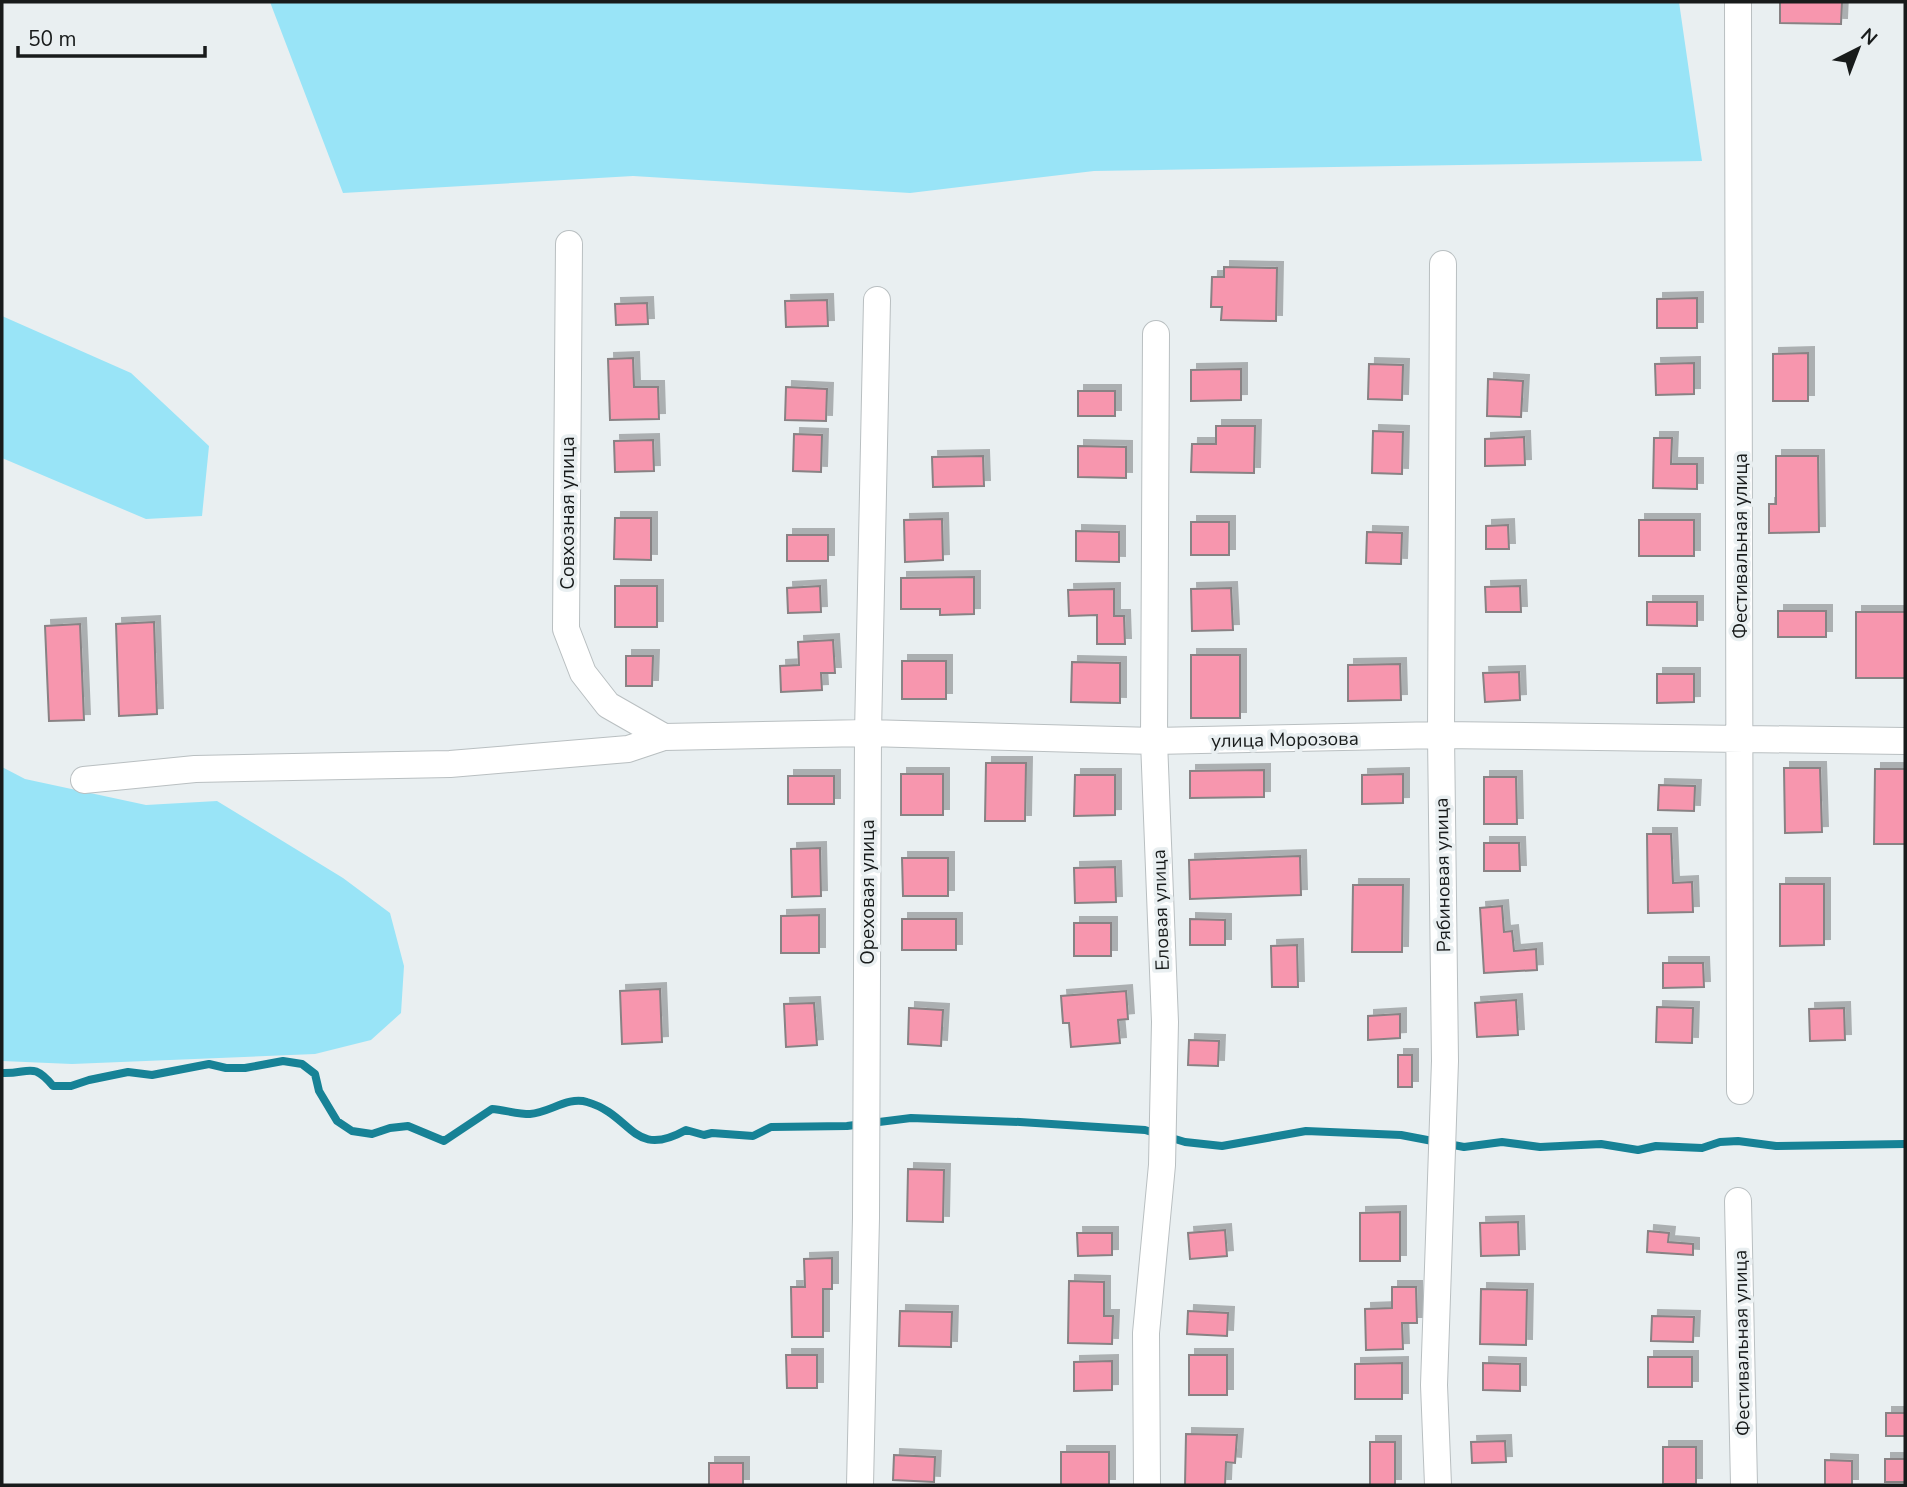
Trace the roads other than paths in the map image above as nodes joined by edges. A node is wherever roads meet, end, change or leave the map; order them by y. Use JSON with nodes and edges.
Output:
{"nodes":[{"id":1,"x":1738,"y":2,"type":"edge"},
{"id":2,"x":569,"y":244,"type":"dead end"},
{"id":3,"x":1443,"y":264,"type":"dead end"},
{"id":4,"x":877,"y":300,"type":"dead end"},
{"id":5,"x":1156,"y":334,"type":"dead end"},
{"id":6,"x":868,"y":733,"type":"junction"},
{"id":7,"x":1441,"y":735,"type":"junction"},
{"id":8,"x":664,"y":737,"type":"junction"},
{"id":9,"x":1741,"y":740,"type":"junction"},
{"id":10,"x":1154,"y":741,"type":"junction"},
{"id":11,"x":1905,"y":741,"type":"edge"},
{"id":12,"x":84,"y":780,"type":"dead end"},
{"id":13,"x":1740,"y":1091,"type":"dead end"},
{"id":14,"x":1738,"y":1201,"type":"dead end"},
{"id":15,"x":860,"y":1485,"type":"edge"},
{"id":16,"x":1147,"y":1485,"type":"edge"},
{"id":17,"x":1438,"y":1485,"type":"edge"},
{"id":18,"x":1744,"y":1485,"type":"edge"}],
"edges":[{"from":1,"to":9,"type":"street","name":"Фестивальная улица"},
{"from":2,"to":8,"type":"street","name":"Совхозная улица"},
{"from":3,"to":7,"type":"street","name":"Рябиновая улица"},
{"from":4,"to":6,"type":"street","name":"Ореховая улица"},
{"from":5,"to":10,"type":"street","name":"Еловая улица"},
{"from":6,"to":8,"type":"street","name":"улица Морозова"},
{"from":6,"to":10,"type":"street","name":"улица Морозова"},
{"from":6,"to":15,"type":"street","name":"Ореховая улица"},
{"from":7,"to":9,"type":"street","name":"улица Морозова"},
{"from":7,"to":10,"type":"street","name":"улица Морозова"},
{"from":7,"to":17,"type":"street","name":"Рябиновая улица"},
{"from":8,"to":12,"type":"street"},
{"from":9,"to":11,"type":"street","name":"улица Морозова"},
{"from":9,"to":13,"type":"street","name":"Фестивальная улица"},
{"from":10,"to":16,"type":"street","name":"Еловая улица"},
{"from":14,"to":18,"type":"street","name":"Фестивальная улица"}]}
